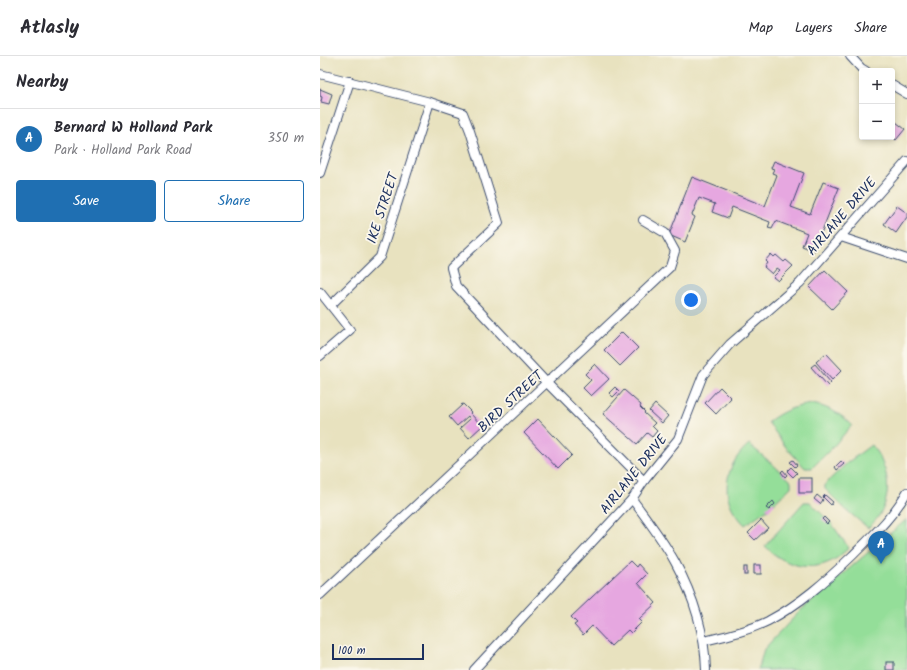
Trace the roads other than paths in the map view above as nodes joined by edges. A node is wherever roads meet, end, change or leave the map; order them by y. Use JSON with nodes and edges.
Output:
{"nodes":[{"id":1,"x":850,"y":56,"type":"edge"},
{"id":2,"x":861,"y":68,"type":"edge"},
{"id":3,"x":320,"y":74,"type":"edge"},
{"id":4,"x":350,"y":81,"type":"junction"},
{"id":5,"x":895,"y":87,"type":"edge"},
{"id":6,"x":907,"y":94,"type":"edge"},
{"id":7,"x":430,"y":102,"type":"junction"},
{"id":8,"x":907,"y":162,"type":"edge"},
{"id":9,"x":320,"y":173,"type":"edge"},
{"id":10,"x":643,"y":220,"type":"dead end"},
{"id":11,"x":841,"y":237,"type":"junction"},
{"id":12,"x":907,"y":259,"type":"edge"},
{"id":13,"x":320,"y":292,"type":"edge"},
{"id":14,"x":331,"y":306,"type":"junction"},
{"id":15,"x":320,"y":356,"type":"edge"},
{"id":16,"x":547,"y":383,"type":"junction"},
{"id":17,"x":644,"y":481,"type":"junction"},
{"id":18,"x":907,"y":492,"type":"edge"},
{"id":19,"x":632,"y":499,"type":"junction"},
{"id":20,"x":320,"y":595,"type":"edge"},
{"id":21,"x":704,"y":641,"type":"junction"},
{"id":22,"x":474,"y":670,"type":"edge"},
{"id":23,"x":706,"y":670,"type":"edge"}],
"edges":[{"from":1,"to":2,"type":"street"},
{"from":3,"to":4,"type":"street"},
{"from":4,"to":7,"type":"street"},
{"from":4,"to":9,"type":"street"},
{"from":5,"to":6,"type":"street"},
{"from":7,"to":14,"type":"street","name":"IKE STREET"},
{"from":7,"to":16,"type":"street"},
{"from":8,"to":11,"type":"street","name":"AIRLANE DRIVE"},
{"from":10,"to":16,"type":"street","name":"BIRD STREET"},
{"from":11,"to":12,"type":"street"},
{"from":11,"to":17,"type":"street","name":"AIRLANE DRIVE"},
{"from":13,"to":14,"type":"street"},
{"from":14,"to":15,"type":"street"},
{"from":16,"to":17,"type":"street"},
{"from":16,"to":20,"type":"street","name":"BIRD STREET"},
{"from":17,"to":19,"type":"street","name":"AIRLANE DRIVE"},
{"from":18,"to":21,"type":"street"},
{"from":19,"to":21,"type":"street"},
{"from":19,"to":22,"type":"street","name":"AIRLANE DRIVE"},
{"from":21,"to":23,"type":"street"}]}
